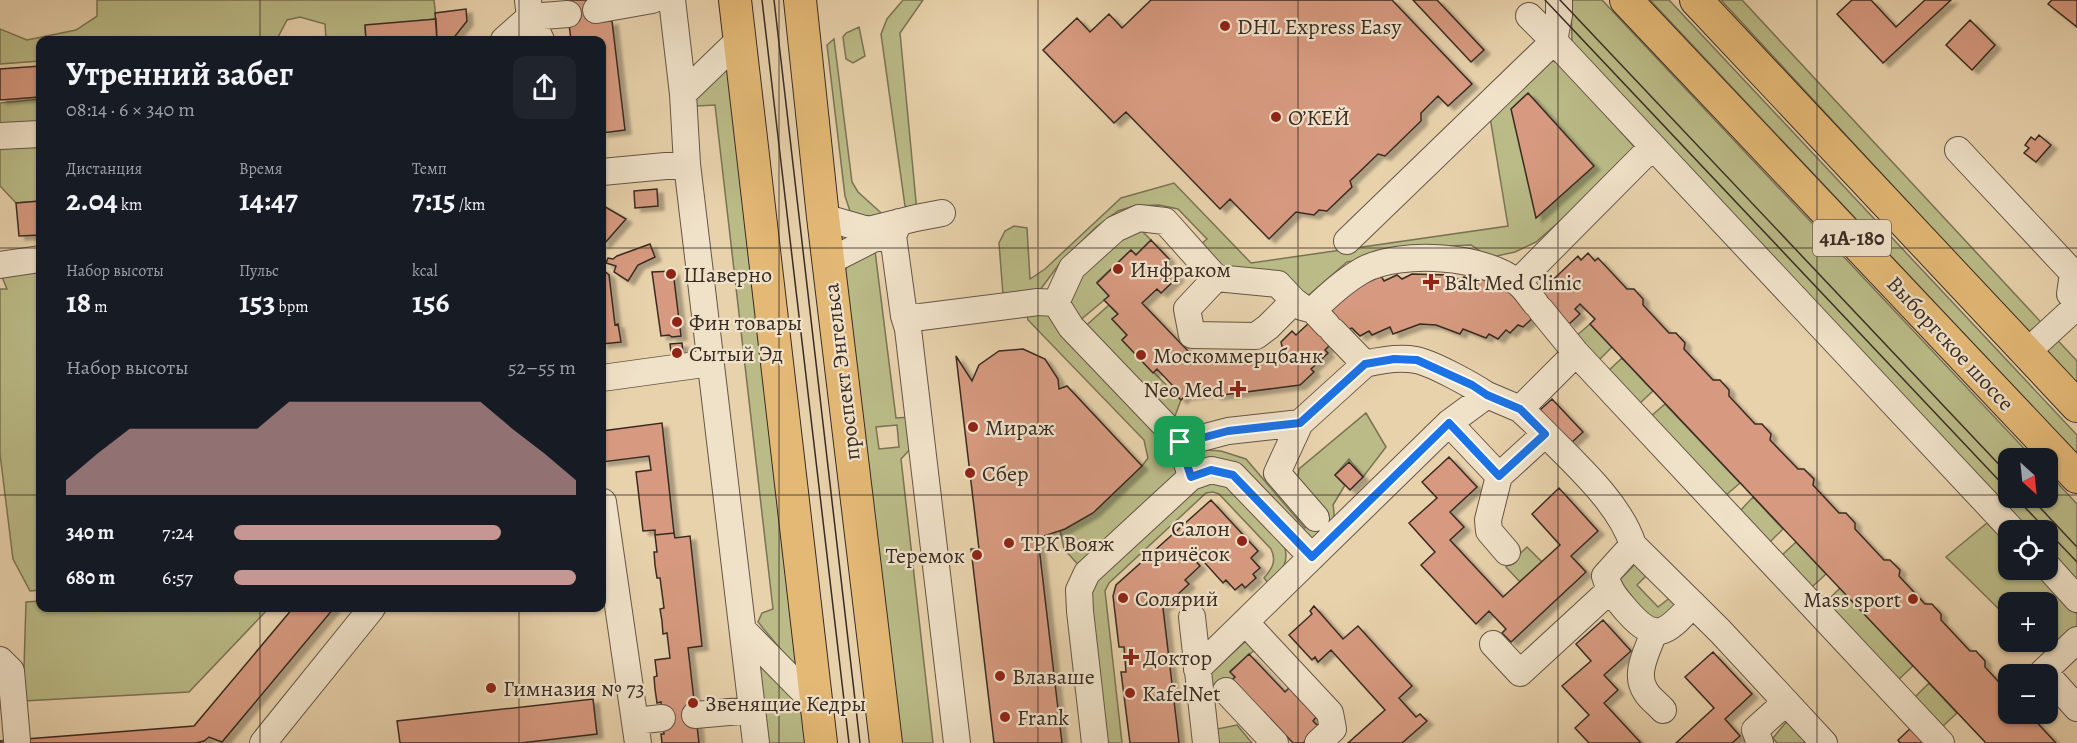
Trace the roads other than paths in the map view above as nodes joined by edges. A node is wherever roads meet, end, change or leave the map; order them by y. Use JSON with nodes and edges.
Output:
{"nodes":[{"id":1,"x":652,"y":0,"type":"edge"},
{"id":2,"x":672,"y":0,"type":"edge"},
{"id":3,"x":735,"y":0,"type":"edge"},
{"id":4,"x":800,"y":0,"type":"edge"},
{"id":5,"x":1559,"y":0,"type":"edge"},
{"id":6,"x":1626,"y":0,"type":"edge"},
{"id":7,"x":1696,"y":0,"type":"edge"},
{"id":8,"x":529,"y":8,"type":"edge"},
{"id":9,"x":596,"y":10,"type":"dead end"},
{"id":10,"x":568,"y":14,"type":"dead end"},
{"id":11,"x":1529,"y":15,"type":"dead end"},
{"id":12,"x":507,"y":36,"type":"edge"},
{"id":13,"x":540,"y":36,"type":"edge"},
{"id":14,"x":739,"y":40,"type":"junction"},
{"id":15,"x":1554,"y":41,"type":"junction"},
{"id":16,"x":683,"y":94,"type":"junction"},
{"id":17,"x":36,"y":134,"type":"edge"},
{"id":18,"x":0,"y":136,"type":"edge"},
{"id":19,"x":1652,"y":147,"type":"junction"},
{"id":20,"x":1958,"y":150,"type":"dead end"},
{"id":21,"x":687,"y":164,"type":"junction"},
{"id":22,"x":606,"y":172,"type":"edge"},
{"id":23,"x":823,"y":217,"type":"junction"},
{"id":24,"x":943,"y":220,"type":"dead end"},
{"id":25,"x":896,"y":229,"type":"junction"},
{"id":26,"x":1347,"y":241,"type":"dead end"},
{"id":27,"x":36,"y":260,"type":"edge"},
{"id":28,"x":828,"y":262,"type":"junction"},
{"id":29,"x":0,"y":265,"type":"edge"},
{"id":30,"x":1216,"y":278,"type":"junction"},
{"id":31,"x":1518,"y":282,"type":"junction"},
{"id":32,"x":1056,"y":303,"type":"junction"},
{"id":33,"x":2077,"y":304,"type":"edge"},
{"id":34,"x":1317,"y":317,"type":"junction"},
{"id":35,"x":907,"y":331,"type":"junction"},
{"id":36,"x":2027,"y":352,"type":"junction"},
{"id":37,"x":1576,"y":353,"type":"junction"},
{"id":38,"x":711,"y":363,"type":"junction"},
{"id":39,"x":1365,"y":364,"type":"junction"},
{"id":40,"x":606,"y":377,"type":"edge"},
{"id":41,"x":1487,"y":395,"type":"junction"},
{"id":42,"x":2077,"y":406,"type":"edge"},
{"id":43,"x":1520,"y":409,"type":"junction"},
{"id":44,"x":1300,"y":423,"type":"junction"},
{"id":45,"x":1449,"y":423,"type":"junction"},
{"id":46,"x":1545,"y":434,"type":"junction"},
{"id":47,"x":1180,"y":442,"type":"junction"},
{"id":48,"x":1499,"y":476,"type":"junction"},
{"id":49,"x":1191,"y":477,"type":"junction"},
{"id":50,"x":2077,"y":477,"type":"edge"},
{"id":51,"x":1316,"y":518,"type":"dead end"},
{"id":52,"x":2003,"y":520,"type":"edge"},
{"id":53,"x":606,"y":536,"type":"edge"},
{"id":54,"x":1633,"y":545,"type":"junction"},
{"id":55,"x":1507,"y":552,"type":"dead end"},
{"id":56,"x":1312,"y":557,"type":"junction"},
{"id":57,"x":608,"y":559,"type":"edge"},
{"id":58,"x":2058,"y":578,"type":"edge"},
{"id":59,"x":1610,"y":591,"type":"junction"},
{"id":60,"x":2077,"y":599,"type":"edge"},
{"id":61,"x":1694,"y":604,"type":"junction"},
{"id":62,"x":369,"y":612,"type":"edge"},
{"id":63,"x":1192,"y":617,"type":"dead end"},
{"id":64,"x":1246,"y":623,"type":"junction"},
{"id":65,"x":743,"y":630,"type":"junction"},
{"id":66,"x":1654,"y":632,"type":"junction"},
{"id":67,"x":2077,"y":640,"type":"edge"},
{"id":68,"x":1493,"y":644,"type":"dead end"},
{"id":69,"x":0,"y":660,"type":"edge"},
{"id":70,"x":2052,"y":664,"type":"edge"},
{"id":71,"x":1197,"y":669,"type":"junction"},
{"id":72,"x":2058,"y":688,"type":"edge"},
{"id":73,"x":1226,"y":692,"type":"dead end"},
{"id":74,"x":1785,"y":703,"type":"junction"},
{"id":75,"x":816,"y":704,"type":"junction"},
{"id":76,"x":2077,"y":708,"type":"edge"},
{"id":77,"x":752,"y":710,"type":"junction"},
{"id":78,"x":1663,"y":710,"type":"dead end"},
{"id":79,"x":695,"y":715,"type":"dead end"},
{"id":80,"x":662,"y":718,"type":"dead end"},
{"id":81,"x":11,"y":726,"type":"edge"},
{"id":82,"x":637,"y":732,"type":"edge"},
{"id":83,"x":263,"y":743,"type":"edge"},
{"id":84,"x":756,"y":743,"type":"edge"},
{"id":85,"x":821,"y":743,"type":"edge"},
{"id":86,"x":886,"y":743,"type":"edge"},
{"id":87,"x":957,"y":743,"type":"edge"},
{"id":88,"x":1095,"y":743,"type":"edge"},
{"id":89,"x":1206,"y":743,"type":"edge"},
{"id":90,"x":1275,"y":743,"type":"edge"},
{"id":91,"x":1318,"y":743,"type":"edge"},
{"id":92,"x":1760,"y":743,"type":"edge"},
{"id":93,"x":1824,"y":743,"type":"edge"},
{"id":94,"x":1941,"y":743,"type":"edge"}],
"edges":[{"from":1,"to":9,"type":"street"},
{"from":2,"to":16,"type":"street"},
{"from":3,"to":14,"type":"main road"},
{"from":4,"to":23,"type":"main road","name":"проспект Энгельса"},
{"from":5,"to":15,"type":"street"},
{"from":6,"to":50,"type":"main road","name":"Выборгское шоссе","number":"41А-180"},
{"from":7,"to":36,"type":"main road","number":"41А-180"},
{"from":8,"to":10,"type":"street"},
{"from":8,"to":12,"type":"street"},
{"from":8,"to":13,"type":"street"},
{"from":11,"to":15,"type":"street"},
{"from":14,"to":16,"type":"street"},
{"from":14,"to":75,"type":"main road"},
{"from":15,"to":19,"type":"street"},
{"from":15,"to":26,"type":"street"},
{"from":16,"to":21,"type":"street"},
{"from":17,"to":18,"type":"street"},
{"from":19,"to":31,"type":"street"},
{"from":19,"to":52,"type":"street"},
{"from":20,"to":33,"type":"street"},
{"from":21,"to":22,"type":"street"},
{"from":21,"to":38,"type":"street"},
{"from":23,"to":25,"type":"street"},
{"from":23,"to":28,"type":"main road","name":"проспект Энгельса"},
{"from":24,"to":25,"type":"street"},
{"from":25,"to":28,"type":"street"},
{"from":25,"to":35,"type":"street"},
{"from":27,"to":29,"type":"street"},
{"from":28,"to":86,"type":"main road","name":"проспект Энгельса"},
{"from":30,"to":32,"type":"street"},
{"from":30,"to":34,"type":"street"},
{"from":30,"to":34,"type":"street"},
{"from":31,"to":34,"type":"street"},
{"from":31,"to":37,"type":"street"},
{"from":32,"to":35,"type":"street"},
{"from":32,"to":47,"type":"street"},
{"from":33,"to":36,"type":"street"},
{"from":34,"to":39,"type":"street"},
{"from":35,"to":87,"type":"street"},
{"from":36,"to":42,"type":"main road","number":"41А-180"},
{"from":37,"to":43,"type":"street"},
{"from":37,"to":94,"type":"street"},
{"from":38,"to":40,"type":"street"},
{"from":38,"to":65,"type":"street"},
{"from":39,"to":41,"type":"street"},
{"from":39,"to":44,"type":"street"},
{"from":41,"to":43,"type":"street"},
{"from":41,"to":45,"type":"street"},
{"from":43,"to":46,"type":"street"},
{"from":44,"to":47,"type":"street"},
{"from":44,"to":51,"type":"street"},
{"from":45,"to":48,"type":"street"},
{"from":45,"to":56,"type":"street"},
{"from":46,"to":48,"type":"street"},
{"from":46,"to":54,"type":"street"},
{"from":47,"to":49,"type":"street"},
{"from":48,"to":55,"type":"street"},
{"from":49,"to":56,"type":"street"},
{"from":49,"to":88,"type":"street"},
{"from":53,"to":57,"type":"street"},
{"from":54,"to":59,"type":"street"},
{"from":54,"to":61,"type":"street"},
{"from":56,"to":64,"type":"street"},
{"from":57,"to":82,"type":"street"},
{"from":58,"to":60,"type":"street"},
{"from":59,"to":66,"type":"street"},
{"from":59,"to":68,"type":"street"},
{"from":61,"to":66,"type":"street"},
{"from":61,"to":74,"type":"street"},
{"from":62,"to":83,"type":"street"},
{"from":63,"to":71,"type":"street"},
{"from":64,"to":71,"type":"street"},
{"from":64,"to":91,"type":"street"},
{"from":65,"to":75,"type":"street"},
{"from":65,"to":77,"type":"street"},
{"from":66,"to":78,"type":"street"},
{"from":67,"to":70,"type":"street"},
{"from":69,"to":81,"type":"street"},
{"from":71,"to":89,"type":"street"},
{"from":72,"to":76,"type":"street"},
{"from":73,"to":90,"type":"street"},
{"from":74,"to":92,"type":"street"},
{"from":74,"to":93,"type":"street"},
{"from":75,"to":85,"type":"main road"},
{"from":77,"to":79,"type":"street"},
{"from":77,"to":84,"type":"street"},
{"from":80,"to":82,"type":"street"}]}
